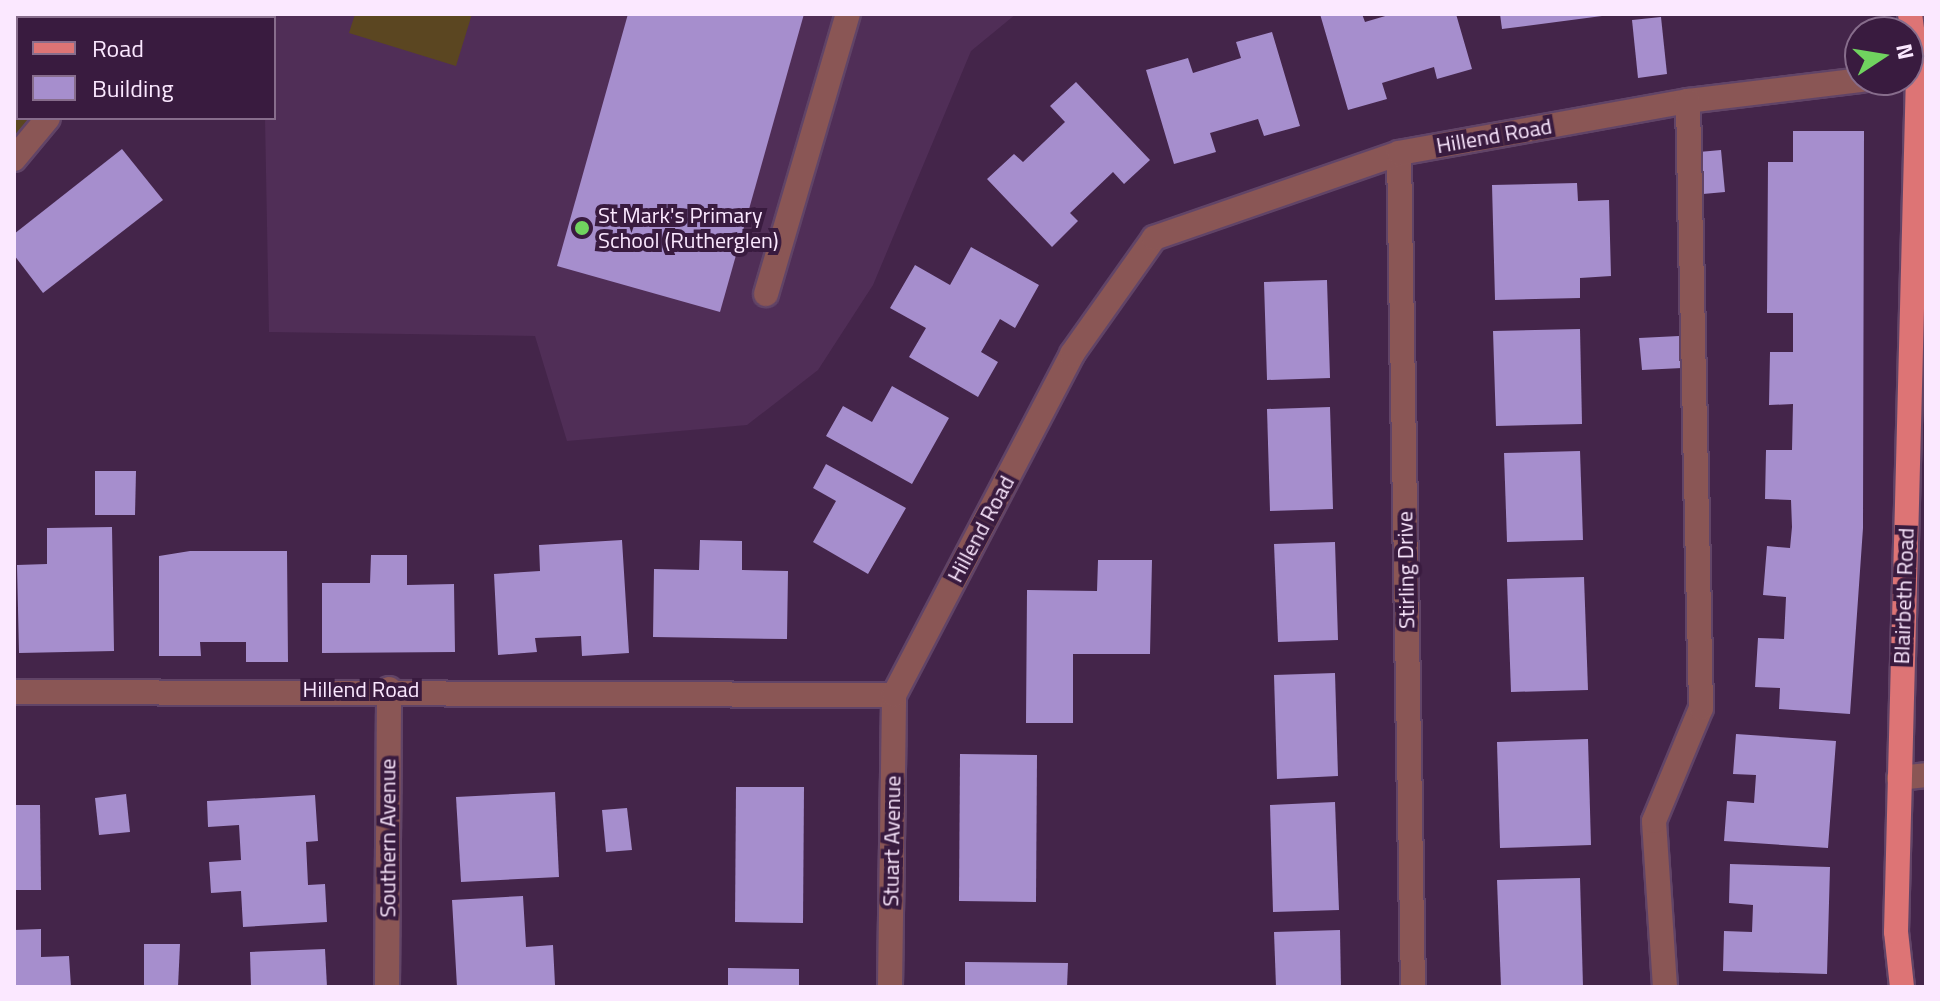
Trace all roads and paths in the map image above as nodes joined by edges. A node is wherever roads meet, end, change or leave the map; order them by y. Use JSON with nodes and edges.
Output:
{"nodes":[{"id":1,"x":848,"y":14,"type":"edge"},
{"id":2,"x":1844,"y":82,"type":"edge"},
{"id":3,"x":1913,"y":96,"type":"edge"},
{"id":4,"x":1688,"y":101,"type":"junction"},
{"id":5,"x":46,"y":120,"type":"edge"},
{"id":6,"x":1399,"y":153,"type":"junction"},
{"id":7,"x":14,"y":159,"type":"edge"},
{"id":8,"x":766,"y":294,"type":"dead end"},
{"id":9,"x":389,"y":689,"type":"junction"},
{"id":10,"x":14,"y":692,"type":"edge"},
{"id":11,"x":894,"y":695,"type":"junction"},
{"id":12,"x":1926,"y":775,"type":"edge"},
{"id":13,"x":1899,"y":778,"type":"junction"},
{"id":14,"x":387,"y":987,"type":"edge"},
{"id":15,"x":890,"y":987,"type":"edge"},
{"id":16,"x":1413,"y":987,"type":"edge"},
{"id":17,"x":1665,"y":987,"type":"edge"},
{"id":18,"x":1902,"y":987,"type":"edge"}],
"edges":[{"from":1,"to":8,"type":"street"},
{"from":2,"to":4,"type":"street","name":"Hillend Road"},
{"from":3,"to":13,"type":"main road","name":"Blairbeth Road"},
{"from":4,"to":6,"type":"street","name":"Hillend Road"},
{"from":4,"to":17,"type":"street"},
{"from":5,"to":7,"type":"street"},
{"from":6,"to":11,"type":"street","name":"Hillend Road"},
{"from":6,"to":16,"type":"street","name":"Stirling Drive"},
{"from":9,"to":10,"type":"street","name":"Hillend Road"},
{"from":9,"to":11,"type":"street","name":"Hillend Road"},
{"from":9,"to":14,"type":"street","name":"Southern Avenue"},
{"from":11,"to":15,"type":"street","name":"Stuart Avenue"},
{"from":12,"to":13,"type":"street"},
{"from":13,"to":18,"type":"main road","name":"Blairbeth Road"}]}
